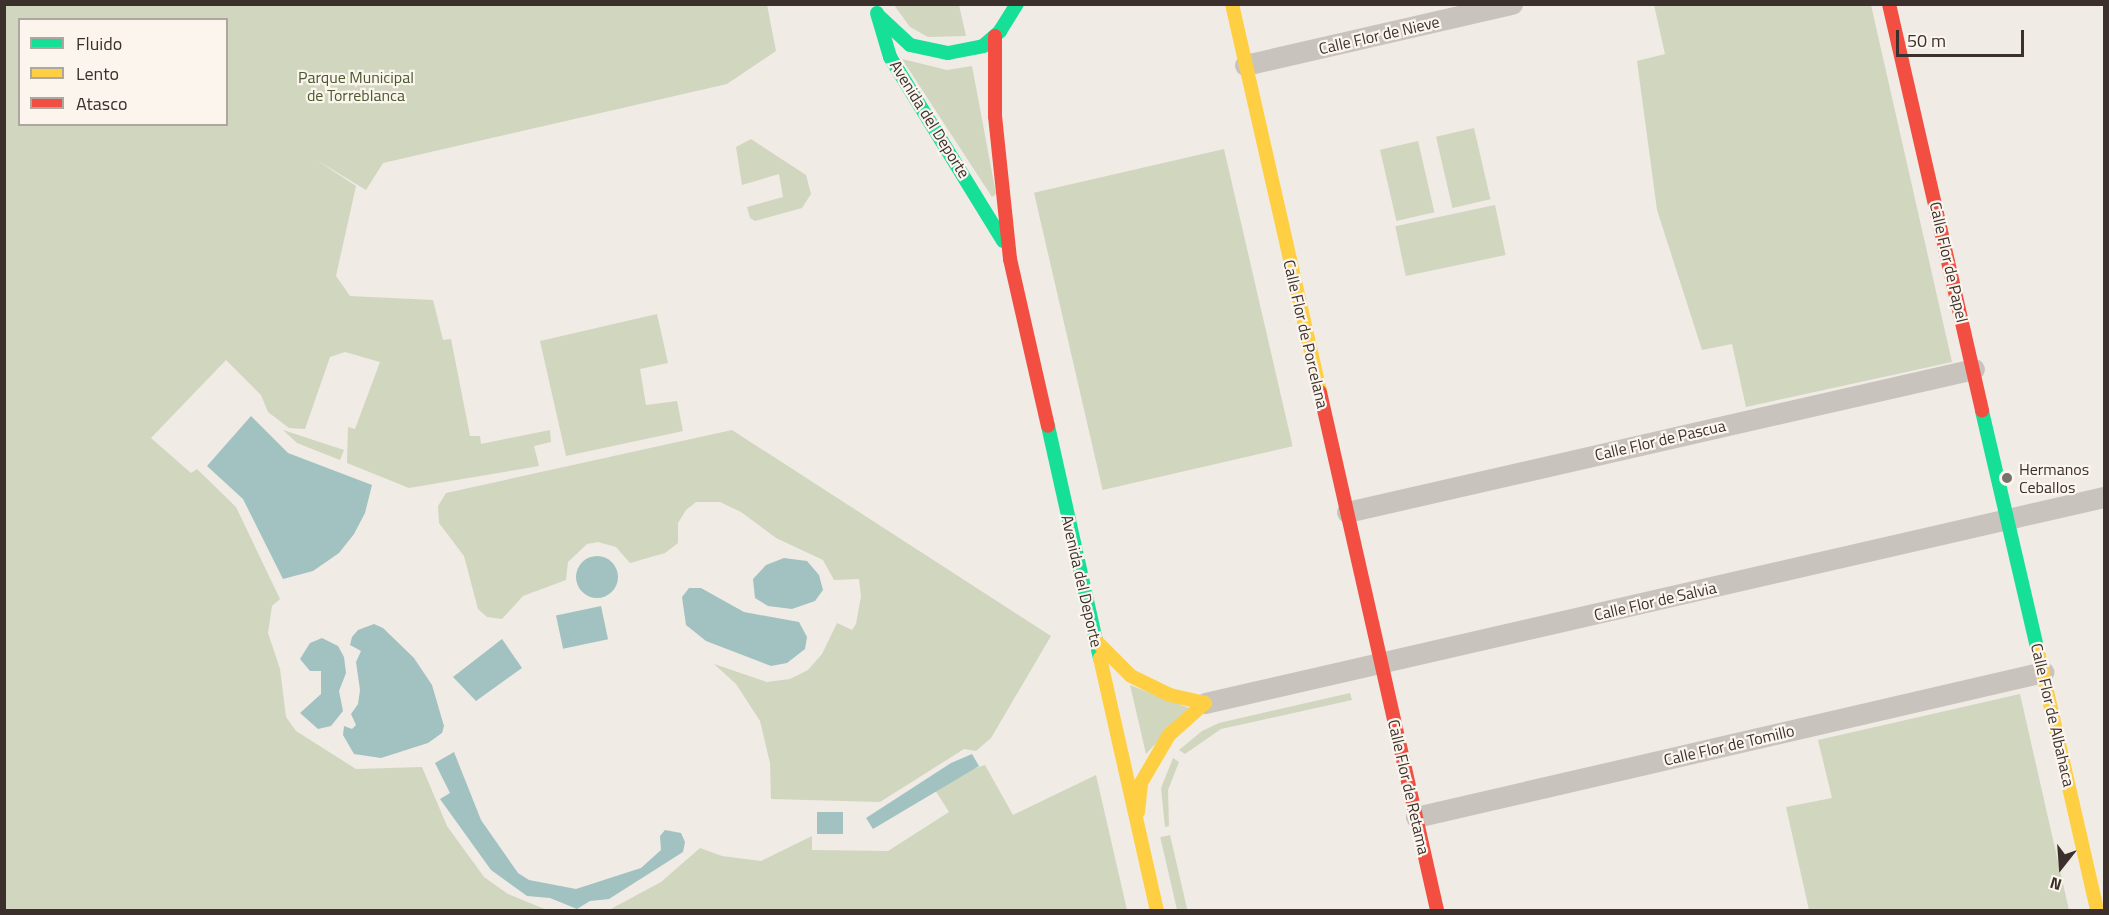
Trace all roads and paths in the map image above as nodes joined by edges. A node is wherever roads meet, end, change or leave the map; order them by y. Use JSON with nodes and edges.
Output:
{"nodes":[{"id":1,"x":1017,"y":4,"type":"edge"},
{"id":2,"x":1232,"y":4,"type":"edge"},
{"id":3,"x":1512,"y":4,"type":"edge"},
{"id":4,"x":1889,"y":4,"type":"edge"},
{"id":5,"x":875,"y":9,"type":"edge"},
{"id":6,"x":995,"y":36,"type":"junction"},
{"id":7,"x":1245,"y":65,"type":"junction"},
{"id":8,"x":1009,"y":252,"type":"junction"},
{"id":9,"x":1974,"y":369,"type":"junction"},
{"id":10,"x":2104,"y":497,"type":"edge"},
{"id":11,"x":1347,"y":512,"type":"junction"},
{"id":12,"x":2008,"y":519,"type":"junction"},
{"id":13,"x":1095,"y":640,"type":"junction"},
{"id":14,"x":1381,"y":664,"type":"junction"},
{"id":15,"x":2043,"y":672,"type":"junction"},
{"id":16,"x":1205,"y":703,"type":"junction"},
{"id":17,"x":1416,"y":817,"type":"junction"},
{"id":18,"x":1137,"y":824,"type":"junction"},
{"id":19,"x":1157,"y":910,"type":"edge"},
{"id":20,"x":1437,"y":910,"type":"edge"},
{"id":21,"x":2097,"y":910,"type":"edge"}],
"edges":[{"from":1,"to":6,"type":"street"},
{"from":2,"to":7,"type":"street","name":"Calle Flor de Porcelana"},
{"from":3,"to":7,"type":"street","name":"Calle Flor de Nieve"},
{"from":4,"to":9,"type":"street","name":"Calle Flor de Papel"},
{"from":5,"to":6,"type":"street"},
{"from":5,"to":8,"type":"street","name":"Avenida del Deporte"},
{"from":6,"to":8,"type":"street","name":"Avenida del Deporte"},
{"from":7,"to":11,"type":"street","name":"Calle Flor de Porcelana"},
{"from":8,"to":13,"type":"street","name":"Avenida del Deporte"},
{"from":9,"to":11,"type":"street","name":"Calle Flor de Pascua"},
{"from":9,"to":12,"type":"street","name":"Calle Flor de Papel"},
{"from":10,"to":12,"type":"street","name":"Calle Flor de Salvia"},
{"from":11,"to":14,"type":"street","name":"Calle Flor de Porcelana"},
{"from":12,"to":14,"type":"street","name":"Calle Flor de Salvia"},
{"from":12,"to":15,"type":"street","name":"Calle Flor de Albahaca"},
{"from":13,"to":16,"type":"street"},
{"from":13,"to":18,"type":"street","name":"Avenida del Deporte"},
{"from":14,"to":16,"type":"street","name":"Calle Flor de Salvia"},
{"from":14,"to":17,"type":"street","name":"Calle Flor de Retama"},
{"from":15,"to":17,"type":"street","name":"Calle Flor de Tomillo"},
{"from":15,"to":21,"type":"street","name":"Calle Flor de Albahaca"},
{"from":16,"to":18,"type":"street"},
{"from":17,"to":20,"type":"street","name":"Calle Flor de Retama"},
{"from":18,"to":19,"type":"street","name":"Avenida del Deporte"}]}
